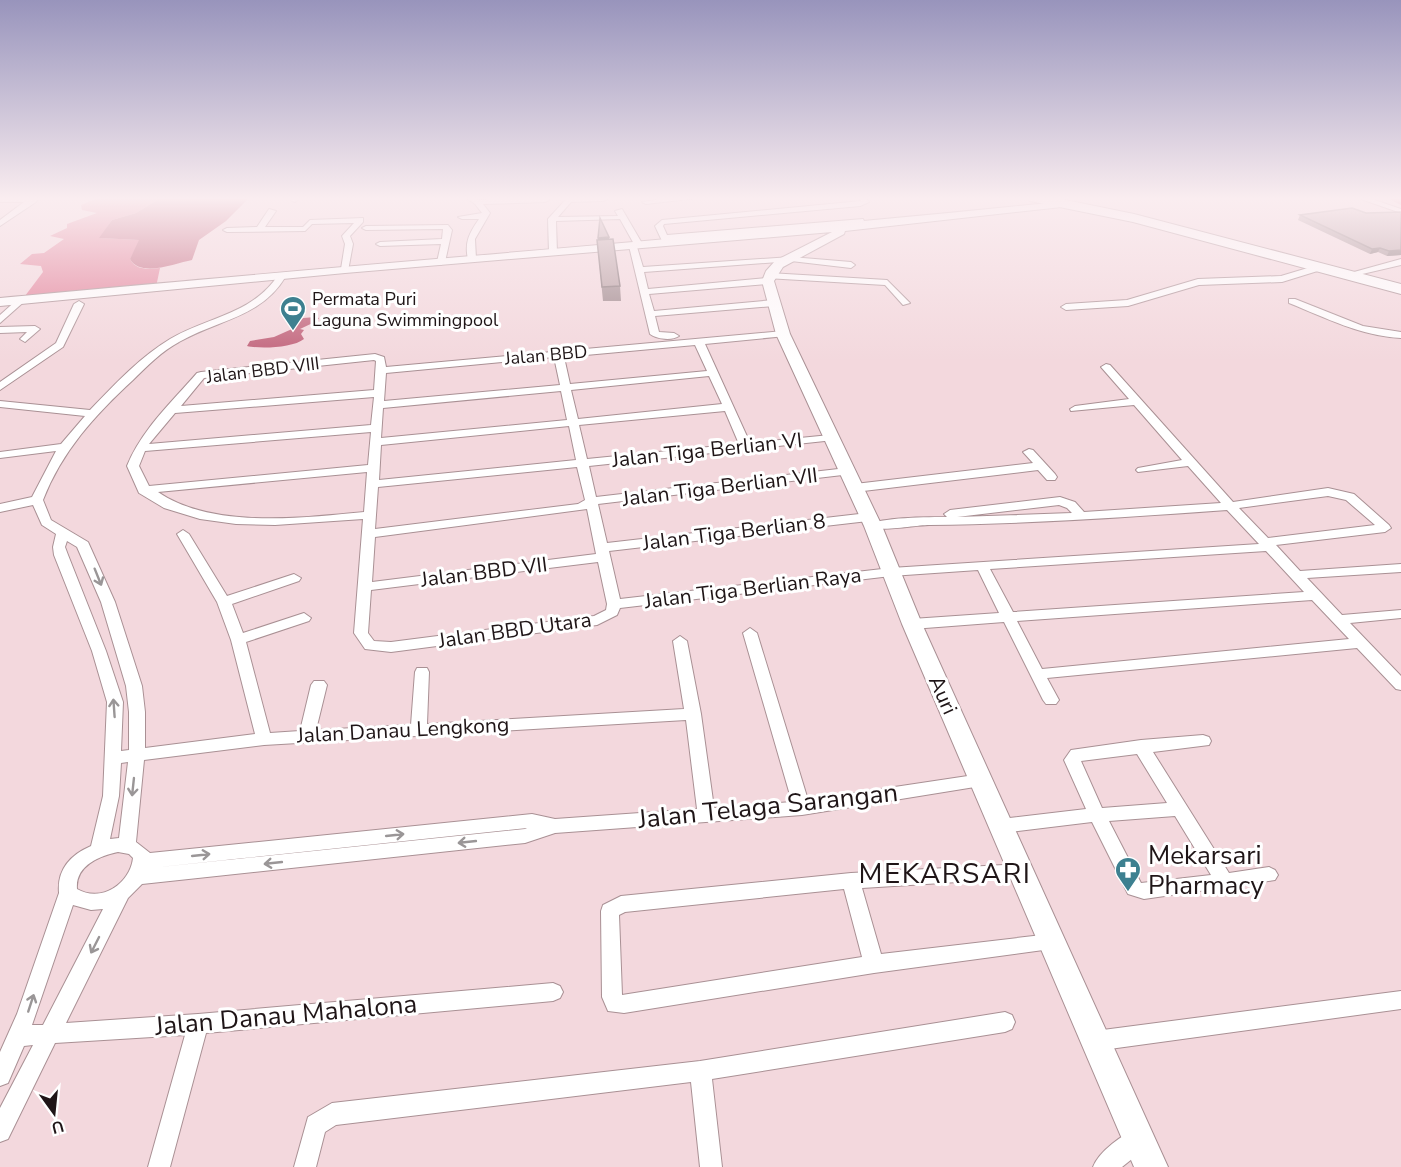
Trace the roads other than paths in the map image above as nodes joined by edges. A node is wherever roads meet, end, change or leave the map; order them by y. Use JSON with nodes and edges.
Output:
{"nodes":[{"id":1,"x":347,"y":251,"type":"edge"},
{"id":2,"x":443,"y":251,"type":"edge"},
{"id":3,"x":470,"y":251,"type":"edge"},
{"id":4,"x":571,"y":251,"type":"edge"},
{"id":5,"x":636,"y":251,"type":"edge"},
{"id":6,"x":799,"y":251,"type":"edge"},
{"id":7,"x":1265,"y":251,"type":"edge"},
{"id":8,"x":1272,"y":251,"type":"edge"},
{"id":9,"x":553,"y":253,"type":"joint"},
{"id":10,"x":472,"y":259,"type":"junction"},
{"id":11,"x":791,"y":259,"type":"junction"},
{"id":12,"x":441,"y":262,"type":"junction"},
{"id":13,"x":1401,"y":262,"type":"edge"},
{"id":14,"x":851,"y":265,"type":"dead end"},
{"id":15,"x":1321,"y":267,"type":"junction"},
{"id":16,"x":345,"y":269,"type":"junction"},
{"id":17,"x":641,"y":270,"type":"junction"},
{"id":18,"x":1358,"y":273,"type":"junction"},
{"id":19,"x":282,"y":276,"type":"junction"},
{"id":20,"x":768,"y":278,"type":"junction"},
{"id":21,"x":1401,"y":284,"type":"edge"},
{"id":22,"x":1401,"y":289,"type":"edge"},
{"id":23,"x":645,"y":292,"type":"junction"},
{"id":24,"x":22,"y":300,"type":"junction"},
{"id":25,"x":1292,"y":301,"type":"dead end"},
{"id":26,"x":0,"y":302,"type":"edge"},
{"id":27,"x":774,"y":303,"type":"junction"},
{"id":28,"x":906,"y":303,"type":"dead end"},
{"id":29,"x":79,"y":304,"type":"dead end"},
{"id":30,"x":1066,"y":307,"type":"dead end"},
{"id":31,"x":649,"y":314,"type":"junction"},
{"id":32,"x":0,"y":320,"type":"edge"},
{"id":33,"x":0,"y":330,"type":"edge"},
{"id":34,"x":782,"y":330,"type":"junction"},
{"id":35,"x":1401,"y":335,"type":"edge"},
{"id":36,"x":24,"y":339,"type":"dead end"},
{"id":37,"x":699,"y":342,"type":"junction"},
{"id":38,"x":558,"y":354,"type":"junction"},
{"id":39,"x":1106,"y":367,"type":"dead end"},
{"id":40,"x":381,"y":370,"type":"junction"},
{"id":41,"x":713,"y":373,"type":"junction"},
{"id":42,"x":0,"y":387,"type":"edge"},
{"id":43,"x":566,"y":387,"type":"junction"},
{"id":44,"x":380,"y":393,"type":"junction"},
{"id":45,"x":1135,"y":402,"type":"junction"},
{"id":46,"x":0,"y":404,"type":"edge"},
{"id":47,"x":379,"y":405,"type":"junction"},
{"id":48,"x":729,"y":407,"type":"junction"},
{"id":49,"x":1075,"y":409,"type":"dead end"},
{"id":50,"x":170,"y":410,"type":"junction"},
{"id":51,"x":92,"y":413,"type":"junction"},
{"id":52,"x":574,"y":423,"type":"junction"},
{"id":53,"x":378,"y":428,"type":"junction"},
{"id":54,"x":830,"y":438,"type":"junction"},
{"id":55,"x":377,"y":442,"type":"junction"},
{"id":56,"x":746,"y":446,"type":"junction"},
{"id":57,"x":65,"y":447,"type":"junction"},
{"id":58,"x":140,"y":448,"type":"junction"},
{"id":59,"x":1029,"y":452,"type":"dead end"},
{"id":60,"x":0,"y":455,"type":"edge"},
{"id":61,"x":583,"y":462,"type":"junction"},
{"id":62,"x":1190,"y":462,"type":"junction"},
{"id":63,"x":1041,"y":466,"type":"junction"},
{"id":64,"x":375,"y":468,"type":"junction"},
{"id":65,"x":1142,"y":470,"type":"dead end"},
{"id":66,"x":1051,"y":477,"type":"dead end"},
{"id":67,"x":851,"y":480,"type":"junction"},
{"id":68,"x":374,"y":484,"type":"junction"},
{"id":69,"x":143,"y":490,"type":"junction"},
{"id":70,"x":37,"y":500,"type":"junction"},
{"id":71,"x":592,"y":501,"type":"junction"},
{"id":72,"x":1230,"y":506,"type":"junction"},
{"id":73,"x":1014,"y":507,"type":"junction"},
{"id":74,"x":0,"y":508,"type":"edge"},
{"id":75,"x":370,"y":515,"type":"junction"},
{"id":76,"x":1082,"y":517,"type":"junction"},
{"id":77,"x":1024,"y":520,"type":"junction"},
{"id":78,"x":871,"y":521,"type":"junction"},
{"id":79,"x":915,"y":521,"type":"junction"},
{"id":80,"x":63,"y":533,"type":"junction"},
{"id":81,"x":183,"y":534,"type":"dead end"},
{"id":82,"x":369,"y":534,"type":"junction"},
{"id":83,"x":1268,"y":544,"type":"junction"},
{"id":84,"x":602,"y":552,"type":"junction"},
{"id":85,"x":982,"y":566,"type":"junction"},
{"id":86,"x":1401,"y":568,"type":"edge"},
{"id":87,"x":891,"y":572,"type":"junction"},
{"id":88,"x":1298,"y":575,"type":"junction"},
{"id":89,"x":294,"y":578,"type":"dead end"},
{"id":90,"x":365,"y":587,"type":"junction"},
{"id":91,"x":1316,"y":596,"type":"junction"},
{"id":92,"x":224,"y":602,"type":"junction"},
{"id":93,"x":614,"y":604,"type":"junction"},
{"id":94,"x":1401,"y":614,"type":"edge"},
{"id":95,"x":304,"y":618,"type":"dead end"},
{"id":96,"x":1009,"y":619,"type":"junction"},
{"id":97,"x":1340,"y":620,"type":"junction"},
{"id":98,"x":912,"y":624,"type":"junction"},
{"id":99,"x":750,"y":633,"type":"dead end"},
{"id":100,"x":238,"y":640,"type":"junction"},
{"id":101,"x":680,"y":641,"type":"dead end"},
{"id":102,"x":1360,"y":643,"type":"junction"},
{"id":103,"x":422,"y":672,"type":"dead end"},
{"id":104,"x":1395,"y":673,"type":"edge"},
{"id":105,"x":1038,"y":674,"type":"junction"},
{"id":106,"x":319,"y":685,"type":"dead end"},
{"id":107,"x":1401,"y":685,"type":"edge"},
{"id":108,"x":1051,"y":700,"type":"dead end"},
{"id":109,"x":693,"y":714,"type":"junction"},
{"id":110,"x":419,"y":729,"type":"junction"},
{"id":111,"x":308,"y":736,"type":"junction"},
{"id":112,"x":264,"y":739,"type":"junction"},
{"id":113,"x":1203,"y":741,"type":"dead end"},
{"id":114,"x":1141,"y":746,"type":"junction"},
{"id":115,"x":137,"y":753,"type":"junction"},
{"id":116,"x":114,"y":758,"type":"junction"},
{"id":117,"x":981,"y":780,"type":"junction"},
{"id":118,"x":802,"y":808,"type":"junction"},
{"id":119,"x":1179,"y":809,"type":"junction"},
{"id":120,"x":706,"y":815,"type":"junction"},
{"id":121,"x":1097,"y":815,"type":"junction"},
{"id":122,"x":1001,"y":826,"type":"junction"},
{"id":123,"x":127,"y":845,"type":"junction"},
{"id":124,"x":99,"y":849,"type":"junction"},
{"id":125,"x":140,"y":869,"type":"junction"},
{"id":126,"x":1021,"y":871,"type":"junction"},
{"id":127,"x":1269,"y":875,"type":"dead end"},
{"id":128,"x":851,"y":881,"type":"junction"},
{"id":129,"x":1224,"y":881,"type":"junction"},
{"id":130,"x":68,"y":893,"type":"junction"},
{"id":131,"x":121,"y":893,"type":"junction"},
{"id":132,"x":1051,"y":942,"type":"junction"},
{"id":133,"x":874,"y":964,"type":"junction"},
{"id":134,"x":553,"y":992,"type":"dead end"},
{"id":135,"x":1401,"y":1000,"type":"edge"},
{"id":136,"x":1005,"y":1022,"type":"dead end"},
{"id":137,"x":198,"y":1024,"type":"junction"},
{"id":138,"x":50,"y":1035,"type":"junction"},
{"id":139,"x":19,"y":1036,"type":"junction"},
{"id":140,"x":1095,"y":1041,"type":"junction"},
{"id":141,"x":700,"y":1071,"type":"junction"},
{"id":142,"x":0,"y":1076,"type":"edge"},
{"id":143,"x":0,"y":1131,"type":"edge"},
{"id":144,"x":1139,"y":1139,"type":"junction"},
{"id":145,"x":159,"y":1167,"type":"edge"},
{"id":146,"x":305,"y":1167,"type":"edge"},
{"id":147,"x":711,"y":1167,"type":"edge"},
{"id":148,"x":1104,"y":1167,"type":"edge"},
{"id":149,"x":1151,"y":1167,"type":"edge"}],
"edges":[{"from":1,"to":16,"type":"street"},
{"from":2,"to":12,"type":"street"},
{"from":3,"to":10,"type":"street"},
{"from":4,"to":9,"type":"main road"},
{"from":5,"to":17,"type":"street"},
{"from":6,"to":11,"type":"main road"},
{"from":7,"to":15,"type":"highway"},
{"from":8,"to":18,"type":"highway"},
{"from":9,"to":10,"type":"main road"},
{"from":10,"to":12,"type":"main road"},
{"from":11,"to":14,"type":"street"},
{"from":11,"to":17,"type":"street"},
{"from":11,"to":20,"type":"main road"},
{"from":12,"to":16,"type":"main road"},
{"from":13,"to":18,"type":"street"},
{"from":15,"to":22,"type":"highway"},
{"from":15,"to":30,"type":"street"},
{"from":16,"to":19,"type":"main road"},
{"from":17,"to":23,"type":"street"},
{"from":18,"to":21,"type":"highway"},
{"from":19,"to":24,"type":"main road"},
{"from":19,"to":51,"type":"street"},
{"from":20,"to":23,"type":"street"},
{"from":20,"to":27,"type":"main road","name":"Auri"},
{"from":20,"to":28,"type":"street"},
{"from":23,"to":31,"type":"street"},
{"from":24,"to":26,"type":"main road"},
{"from":24,"to":32,"type":"street"},
{"from":25,"to":35,"type":"street"},
{"from":27,"to":31,"type":"street"},
{"from":27,"to":34,"type":"main road","name":"Auri"},
{"from":29,"to":42,"type":"street"},
{"from":31,"to":34,"type":"street"},
{"from":33,"to":36,"type":"street"},
{"from":34,"to":37,"type":"street","name":"Jalan BBD"},
{"from":34,"to":54,"type":"main road","name":"Auri"},
{"from":37,"to":38,"type":"street","name":"Jalan BBD"},
{"from":37,"to":41,"type":"street"},
{"from":38,"to":40,"type":"street","name":"Jalan BBD"},
{"from":38,"to":43,"type":"street","name":"Jalan BBD Utara"},
{"from":39,"to":45,"type":"street"},
{"from":40,"to":44,"type":"street"},
{"from":40,"to":50,"type":"street","name":"Jalan BBD VIII"},
{"from":41,"to":43,"type":"street"},
{"from":41,"to":48,"type":"street"},
{"from":43,"to":47,"type":"street"},
{"from":43,"to":52,"type":"street","name":"Jalan BBD Utara"},
{"from":44,"to":47,"type":"street"},
{"from":44,"to":50,"type":"street"},
{"from":45,"to":49,"type":"street"},
{"from":45,"to":62,"type":"street"},
{"from":46,"to":51,"type":"street"},
{"from":47,"to":53,"type":"street"},
{"from":48,"to":52,"type":"street"},
{"from":48,"to":56,"type":"street"},
{"from":50,"to":58,"type":"street","name":"Jalan BBD VIII"},
{"from":51,"to":57,"type":"street"},
{"from":52,"to":55,"type":"street"},
{"from":52,"to":61,"type":"street","name":"Jalan BBD Utara"},
{"from":53,"to":55,"type":"street"},
{"from":53,"to":58,"type":"street"},
{"from":54,"to":56,"type":"street","name":"Jalan Tiga Berlian VI"},
{"from":54,"to":67,"type":"main road","name":"Auri"},
{"from":55,"to":64,"type":"street","name":"Jalan BBD Utara"},
{"from":56,"to":61,"type":"street","name":"Jalan Tiga Berlian VI"},
{"from":57,"to":60,"type":"street"},
{"from":57,"to":70,"type":"street"},
{"from":58,"to":69,"type":"street"},
{"from":59,"to":63,"type":"street"},
{"from":61,"to":68,"type":"street","name":"Jalan Tiga Berlian VI"},
{"from":61,"to":71,"type":"street","name":"Jalan BBD Utara"},
{"from":62,"to":65,"type":"street"},
{"from":62,"to":72,"type":"street"},
{"from":63,"to":66,"type":"street"},
{"from":63,"to":67,"type":"street","name":"Jalan Tiga Berlian VII"},
{"from":64,"to":68,"type":"street","name":"Jalan BBD Utara"},
{"from":64,"to":69,"type":"street"},
{"from":67,"to":71,"type":"street","name":"Jalan Tiga Berlian VII"},
{"from":67,"to":78,"type":"main road","name":"Auri"},
{"from":68,"to":75,"type":"street","name":"Jalan BBD Utara"},
{"from":69,"to":75,"type":"street"},
{"from":70,"to":74,"type":"street"},
{"from":70,"to":80,"type":"street"},
{"from":71,"to":82,"type":"street","name":"Jalan Tiga Berlian VII"},
{"from":71,"to":84,"type":"street","name":"Jalan BBD Utara"},
{"from":72,"to":76,"type":"street"},
{"from":72,"to":83,"type":"street"},
{"from":72,"to":83,"type":"street","name":"Jalan Tiga Berlian Raya"},
{"from":73,"to":76,"type":"street"},
{"from":73,"to":77,"type":"street"},
{"from":73,"to":79,"type":"street"},
{"from":75,"to":82,"type":"street","name":"Jalan BBD Utara"},
{"from":76,"to":77,"type":"street"},
{"from":77,"to":79,"type":"street"},
{"from":78,"to":79,"type":"street","name":"Jalan Tiga Berlian 8"},
{"from":78,"to":84,"type":"street","name":"Jalan Tiga Berlian 8"},
{"from":78,"to":87,"type":"main road","name":"Auri"},
{"from":80,"to":115,"type":"street","one_way":true},
{"from":116,"to":80,"type":"street","one_way":true},
{"from":81,"to":92,"type":"street"},
{"from":82,"to":90,"type":"street","name":"Jalan BBD Utara"},
{"from":83,"to":85,"type":"street","name":"Jalan Tiga Berlian Raya"},
{"from":83,"to":88,"type":"street"},
{"from":84,"to":90,"type":"street","name":"Jalan BBD VII"},
{"from":84,"to":93,"type":"street","name":"Jalan BBD Utara"},
{"from":85,"to":87,"type":"street","name":"Jalan Tiga Berlian Raya"},
{"from":85,"to":96,"type":"street"},
{"from":86,"to":88,"type":"street"},
{"from":87,"to":93,"type":"street","name":"Jalan Tiga Berlian Raya"},
{"from":87,"to":98,"type":"main road","name":"Auri"},
{"from":88,"to":91,"type":"street"},
{"from":89,"to":92,"type":"street"},
{"from":90,"to":93,"type":"street","name":"Jalan BBD Utara"},
{"from":91,"to":96,"type":"street"},
{"from":91,"to":97,"type":"street"},
{"from":92,"to":100,"type":"street"},
{"from":94,"to":97,"type":"street"},
{"from":95,"to":100,"type":"street"},
{"from":96,"to":98,"type":"street"},
{"from":96,"to":105,"type":"street"},
{"from":97,"to":102,"type":"street"},
{"from":98,"to":117,"type":"main road","name":"Auri"},
{"from":99,"to":118,"type":"street"},
{"from":100,"to":112,"type":"street"},
{"from":101,"to":109,"type":"street"},
{"from":102,"to":104,"type":"street"},
{"from":102,"to":105,"type":"street"},
{"from":103,"to":110,"type":"street"},
{"from":104,"to":107,"type":"street"},
{"from":105,"to":108,"type":"street"},
{"from":106,"to":111,"type":"street"},
{"from":109,"to":110,"type":"street","name":"Jalan Danau Lengkong"},
{"from":109,"to":120,"type":"street"},
{"from":110,"to":111,"type":"street","name":"Jalan Danau Lengkong"},
{"from":111,"to":112,"type":"street","name":"Jalan Danau Lengkong"},
{"from":112,"to":115,"type":"street","name":"Jalan Danau Lengkong"},
{"from":113,"to":114,"type":"street"},
{"from":114,"to":119,"type":"street"},
{"from":114,"to":121,"type":"street"},
{"from":115,"to":116,"type":"street","name":"Jalan Danau Lengkong"},
{"from":115,"to":123,"type":"street","one_way":true},
{"from":116,"to":124,"type":"street"},
{"from":117,"to":118,"type":"street","name":"Jalan Telaga Sarangan"},
{"from":117,"to":122,"type":"main road","name":"Auri"},
{"from":118,"to":120,"type":"street","name":"Jalan Telaga Sarangan"},
{"from":119,"to":121,"type":"street"},
{"from":119,"to":129,"type":"street"},
{"from":120,"to":125,"type":"street","name":"Jalan Telaga Sarangan"},
{"from":121,"to":122,"type":"street"},
{"from":121,"to":129,"type":"street"},
{"from":122,"to":126,"type":"main road","name":"Auri"},
{"from":123,"to":124,"type":"street"},
{"from":123,"to":125,"type":"street"},
{"from":124,"to":130,"type":"street"},
{"from":125,"to":131,"type":"street"},
{"from":126,"to":128,"type":"street"},
{"from":126,"to":132,"type":"main road","name":"Auri"},
{"from":127,"to":129,"type":"street"},
{"from":128,"to":133,"type":"street"},
{"from":128,"to":133,"type":"street"},
{"from":130,"to":131,"type":"street"},
{"from":139,"to":130,"type":"street","one_way":true},
{"from":131,"to":138,"type":"street","one_way":true},
{"from":132,"to":133,"type":"street"},
{"from":132,"to":140,"type":"main road","name":"Auri"},
{"from":134,"to":137,"type":"street","name":"Jalan Danau Mahalona"},
{"from":135,"to":140,"type":"street"},
{"from":136,"to":141,"type":"street"},
{"from":137,"to":138,"type":"street","name":"Jalan Danau Mahalona"},
{"from":137,"to":145,"type":"street"},
{"from":138,"to":139,"type":"street","name":"Jalan Danau Mahalona"},
{"from":138,"to":143,"type":"street"},
{"from":139,"to":142,"type":"street"},
{"from":140,"to":144,"type":"main road","name":"Auri"},
{"from":141,"to":146,"type":"street"},
{"from":141,"to":147,"type":"street"},
{"from":144,"to":148,"type":"street"},
{"from":144,"to":149,"type":"main road","name":"Auri"}]}
